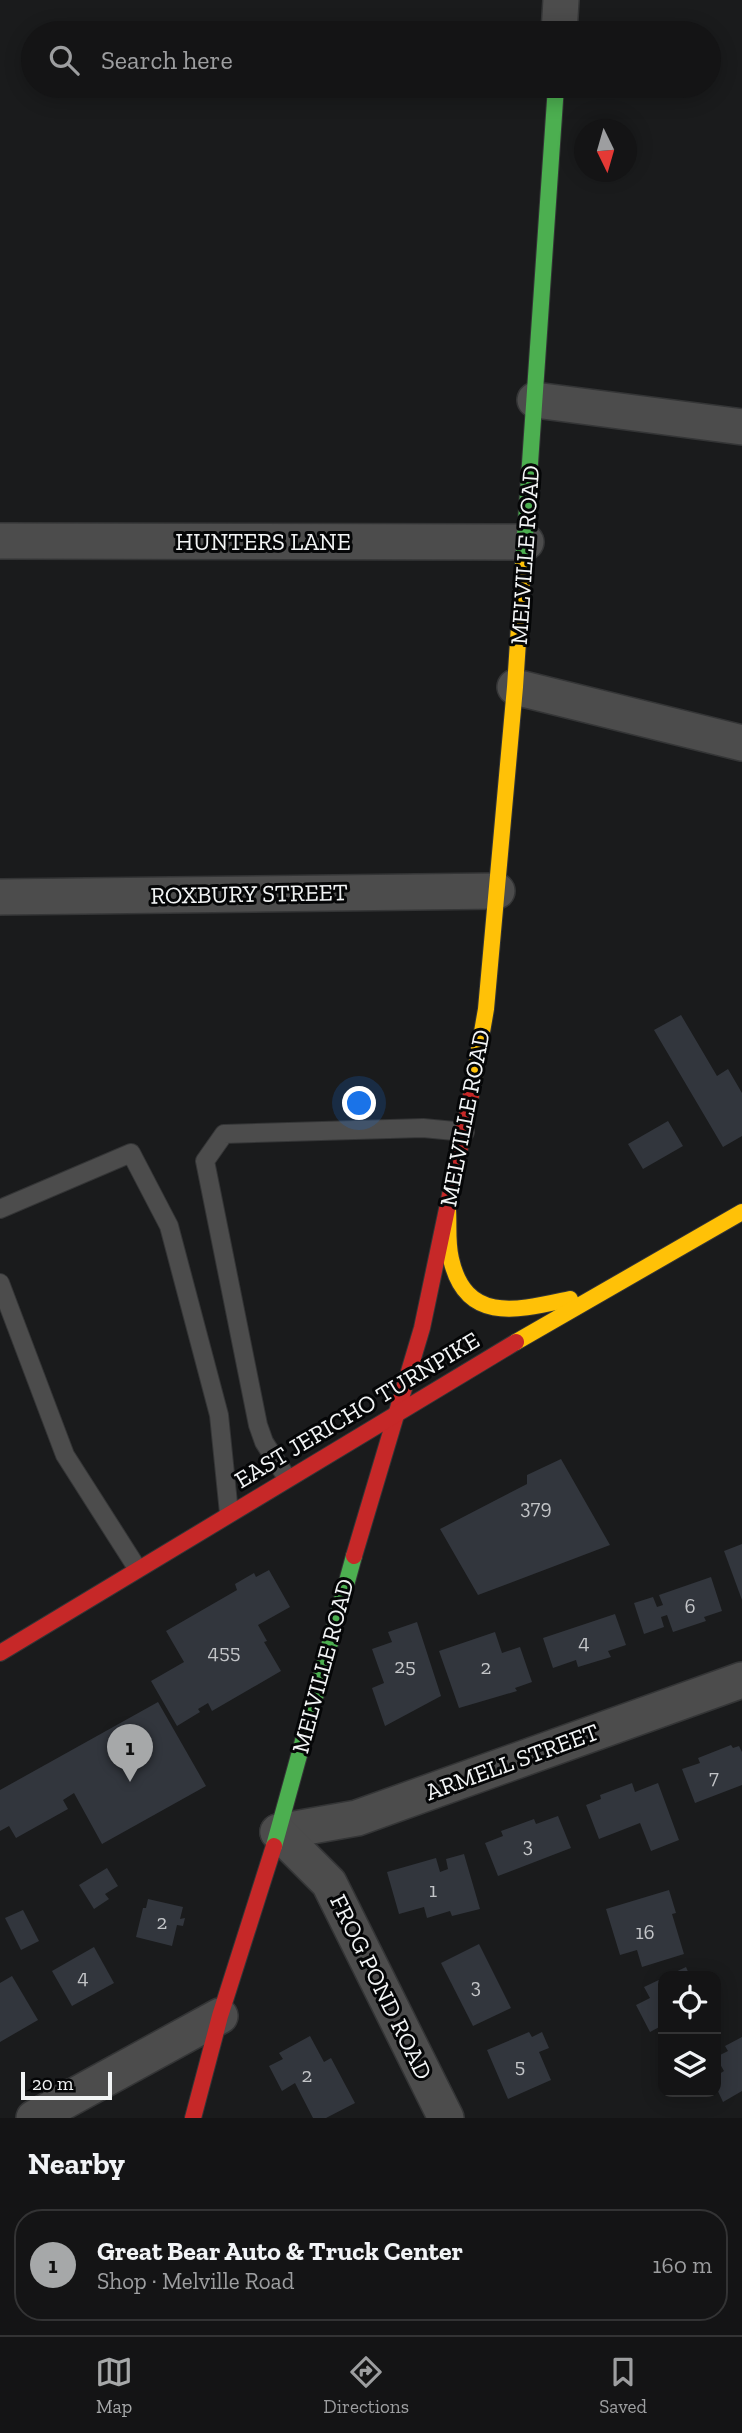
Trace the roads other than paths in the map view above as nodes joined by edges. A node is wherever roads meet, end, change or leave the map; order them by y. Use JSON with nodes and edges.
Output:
{"nodes":[{"id":1,"x":561,"y":0,"type":"edge"},
{"id":2,"x":560,"y":21,"type":"edge"},
{"id":3,"x":555,"y":98,"type":"edge"},
{"id":4,"x":535,"y":400,"type":"junction"},
{"id":5,"x":742,"y":427,"type":"edge"},
{"id":6,"x":0,"y":541,"type":"edge"},
{"id":7,"x":526,"y":542,"type":"junction"},
{"id":8,"x":515,"y":687,"type":"junction"},
{"id":9,"x":742,"y":743,"type":"edge"},
{"id":10,"x":497,"y":891,"type":"junction"},
{"id":11,"x":0,"y":897,"type":"edge"},
{"id":12,"x":465,"y":1132,"type":"junction"},
{"id":13,"x":0,"y":1209,"type":"edge"},
{"id":14,"x":448,"y":1210,"type":"junction"},
{"id":15,"x":742,"y":1212,"type":"edge"},
{"id":16,"x":0,"y":1283,"type":"edge"},
{"id":17,"x":606,"y":1290,"type":"junction"},
{"id":18,"x":396,"y":1414,"type":"junction"},
{"id":19,"x":287,"y":1478,"type":"junction"},
{"id":20,"x":229,"y":1513,"type":"junction"},
{"id":21,"x":137,"y":1568,"type":"junction"},
{"id":22,"x":0,"y":1653,"type":"edge"},
{"id":23,"x":742,"y":1680,"type":"edge"},
{"id":24,"x":278,"y":1832,"type":"junction"},
{"id":25,"x":220,"y":2016,"type":"junction"},
{"id":26,"x":34,"y":2118,"type":"edge"},
{"id":27,"x":193,"y":2118,"type":"edge"},
{"id":28,"x":446,"y":2118,"type":"edge"}],
"edges":[{"from":1,"to":2,"type":"street"},
{"from":3,"to":4,"type":"street","name":"MELVILLE ROAD"},
{"from":4,"to":5,"type":"street"},
{"from":4,"to":7,"type":"street","name":"MELVILLE ROAD"},
{"from":6,"to":7,"type":"street","name":"HUNTERS LANE"},
{"from":7,"to":8,"type":"street","name":"MELVILLE ROAD"},
{"from":8,"to":9,"type":"street"},
{"from":8,"to":10,"type":"street","name":"MELVILLE ROAD"},
{"from":10,"to":11,"type":"street","name":"ROXBURY STREET"},
{"from":10,"to":12,"type":"street","name":"MELVILLE ROAD"},
{"from":12,"to":14,"type":"street","name":"MELVILLE ROAD"},
{"from":12,"to":19,"type":"lane"},
{"from":13,"to":20,"type":"lane"},
{"from":14,"to":17,"type":"street"},
{"from":14,"to":18,"type":"street","name":"MELVILLE ROAD"},
{"from":15,"to":17,"type":"street","name":"EAST JERICHO TURNPIKE"},
{"from":16,"to":21,"type":"lane"},
{"from":17,"to":18,"type":"street","name":"EAST JERICHO TURNPIKE"},
{"from":18,"to":19,"type":"street","name":"EAST JERICHO TURNPIKE"},
{"from":18,"to":24,"type":"street","name":"MELVILLE ROAD"},
{"from":19,"to":20,"type":"street","name":"EAST JERICHO TURNPIKE"},
{"from":20,"to":21,"type":"street","name":"EAST JERICHO TURNPIKE"},
{"from":21,"to":22,"type":"street","name":"EAST JERICHO TURNPIKE"},
{"from":23,"to":24,"type":"street","name":"ARMELL STREET"},
{"from":24,"to":25,"type":"street","name":"MELVILLE ROAD"},
{"from":24,"to":28,"type":"street","name":"FROG POND ROAD"},
{"from":25,"to":26,"type":"street"},
{"from":25,"to":27,"type":"street","name":"MELVILLE ROAD"}]}
